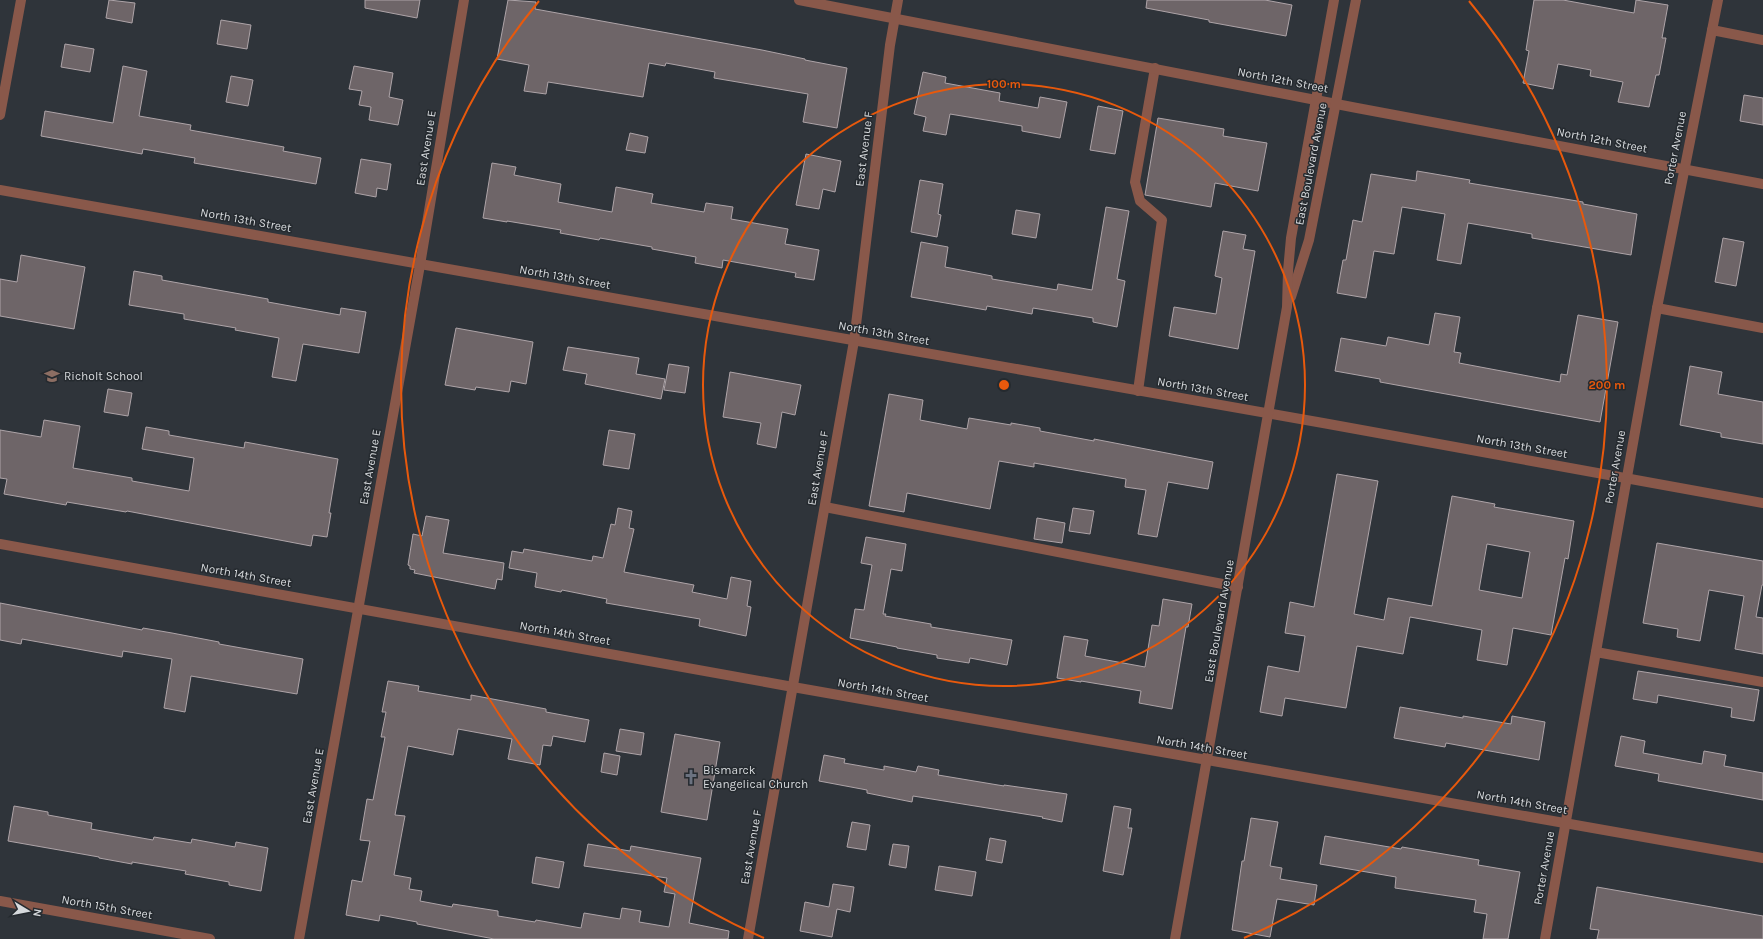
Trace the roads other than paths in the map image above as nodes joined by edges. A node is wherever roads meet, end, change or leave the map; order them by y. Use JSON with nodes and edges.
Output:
{"nodes":[{"id":1,"x":21,"y":0,"type":"edge"},
{"id":2,"x":464,"y":0,"type":"edge"},
{"id":3,"x":799,"y":0,"type":"edge"},
{"id":4,"x":898,"y":0,"type":"edge"},
{"id":5,"x":1334,"y":0,"type":"edge"},
{"id":6,"x":1356,"y":0,"type":"edge"},
{"id":7,"x":1718,"y":0,"type":"edge"},
{"id":8,"x":894,"y":17,"type":"junction"},
{"id":9,"x":1712,"y":30,"type":"junction"},
{"id":10,"x":1763,"y":40,"type":"edge"},
{"id":11,"x":1155,"y":68,"type":"junction"},
{"id":12,"x":1316,"y":100,"type":"junction"},
{"id":13,"x":1336,"y":103,"type":"junction"},
{"id":14,"x":0,"y":115,"type":"edge"},
{"id":15,"x":1684,"y":169,"type":"junction"},
{"id":16,"x":1763,"y":184,"type":"edge"},
{"id":17,"x":0,"y":190,"type":"edge"},
{"id":18,"x":420,"y":265,"type":"junction"},
{"id":19,"x":1287,"y":307,"type":"junction"},
{"id":20,"x":1657,"y":308,"type":"junction"},
{"id":21,"x":1763,"y":328,"type":"edge"},
{"id":22,"x":854,"y":341,"type":"junction"},
{"id":23,"x":1138,"y":390,"type":"junction"},
{"id":24,"x":1268,"y":414,"type":"junction"},
{"id":25,"x":1626,"y":479,"type":"junction"},
{"id":26,"x":1763,"y":503,"type":"edge"},
{"id":27,"x":825,"y":508,"type":"junction"},
{"id":28,"x":0,"y":544,"type":"edge"},
{"id":29,"x":1238,"y":587,"type":"junction"},
{"id":30,"x":358,"y":608,"type":"junction"},
{"id":31,"x":1596,"y":652,"type":"junction"},
{"id":32,"x":1763,"y":682,"type":"edge"},
{"id":33,"x":793,"y":687,"type":"junction"},
{"id":34,"x":1207,"y":761,"type":"junction"},
{"id":35,"x":1566,"y":823,"type":"junction"},
{"id":36,"x":1763,"y":858,"type":"edge"},
{"id":37,"x":0,"y":901,"type":"edge"},
{"id":38,"x":210,"y":939,"type":"edge"},
{"id":39,"x":300,"y":939,"type":"edge"},
{"id":40,"x":748,"y":939,"type":"edge"},
{"id":41,"x":1175,"y":939,"type":"edge"},
{"id":42,"x":1545,"y":939,"type":"edge"}],
"edges":[{"from":1,"to":14,"type":"street"},
{"from":2,"to":18,"type":"street","name":"East Avenue E"},
{"from":3,"to":8,"type":"street","name":"North 12th Street"},
{"from":4,"to":8,"type":"street","name":"East Avenue F"},
{"from":5,"to":12,"type":"street","name":"East Boulevard Avenue"},
{"from":6,"to":13,"type":"street","name":"East Boulevard Avenue"},
{"from":7,"to":9,"type":"street","name":"Porter Avenue"},
{"from":8,"to":11,"type":"street","name":"North 12th Street"},
{"from":8,"to":22,"type":"street","name":"East Avenue F"},
{"from":9,"to":10,"type":"street"},
{"from":9,"to":15,"type":"street","name":"Porter Avenue"},
{"from":11,"to":12,"type":"street","name":"North 12th Street"},
{"from":11,"to":23,"type":"street"},
{"from":12,"to":13,"type":"street","name":"North 12th Street"},
{"from":12,"to":19,"type":"street","name":"East Boulevard Avenue"},
{"from":13,"to":15,"type":"street","name":"North 12th Street"},
{"from":13,"to":19,"type":"street","name":"East Boulevard Avenue"},
{"from":15,"to":16,"type":"street","name":"North 12th Street"},
{"from":15,"to":20,"type":"street","name":"Porter Avenue"},
{"from":17,"to":18,"type":"street","name":"North 13th Street"},
{"from":18,"to":22,"type":"street","name":"North 13th Street"},
{"from":18,"to":30,"type":"street","name":"East Avenue E"},
{"from":19,"to":24,"type":"street","name":"East Boulevard Avenue"},
{"from":20,"to":21,"type":"street"},
{"from":20,"to":25,"type":"street","name":"Porter Avenue"},
{"from":22,"to":23,"type":"street","name":"North 13th Street"},
{"from":22,"to":27,"type":"street","name":"East Avenue F"},
{"from":23,"to":24,"type":"street","name":"North 13th Street"},
{"from":24,"to":25,"type":"street","name":"North 13th Street"},
{"from":24,"to":29,"type":"street","name":"East Boulevard Avenue"},
{"from":25,"to":26,"type":"street","name":"North 13th Street"},
{"from":25,"to":31,"type":"street","name":"Porter Avenue"},
{"from":27,"to":29,"type":"street"},
{"from":27,"to":33,"type":"street","name":"East Avenue F"},
{"from":28,"to":30,"type":"street","name":"North 14th Street"},
{"from":29,"to":34,"type":"street","name":"East Boulevard Avenue"},
{"from":30,"to":33,"type":"street","name":"North 14th Street"},
{"from":30,"to":39,"type":"street","name":"East Avenue E"},
{"from":31,"to":32,"type":"street"},
{"from":31,"to":35,"type":"street","name":"Porter Avenue"},
{"from":33,"to":34,"type":"street","name":"North 14th Street"},
{"from":33,"to":40,"type":"street","name":"East Avenue F"},
{"from":34,"to":35,"type":"street","name":"North 14th Street"},
{"from":34,"to":41,"type":"street","name":"East Boulevard Avenue"},
{"from":35,"to":36,"type":"street","name":"North 14th Street"},
{"from":35,"to":42,"type":"street","name":"Porter Avenue"},
{"from":37,"to":38,"type":"street","name":"North 15th Street"}]}
